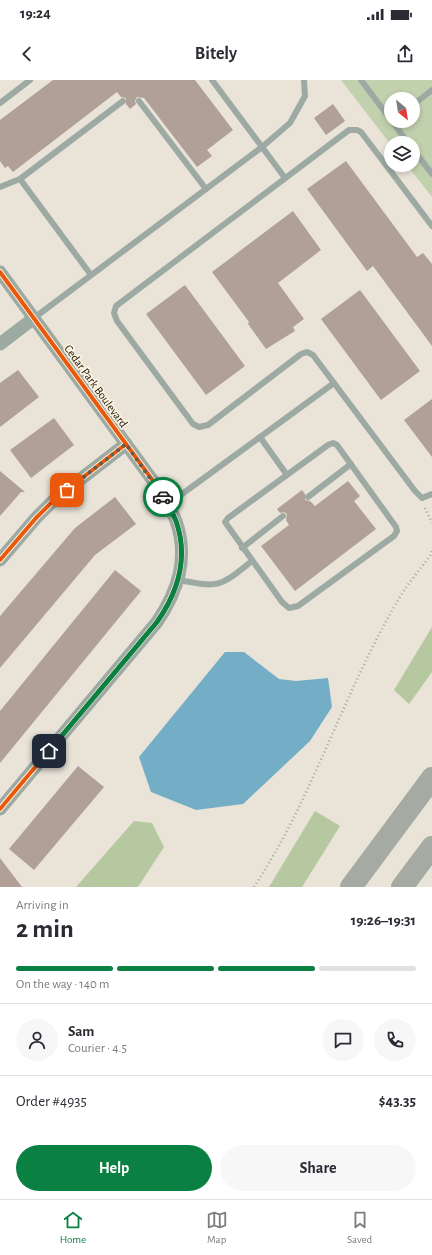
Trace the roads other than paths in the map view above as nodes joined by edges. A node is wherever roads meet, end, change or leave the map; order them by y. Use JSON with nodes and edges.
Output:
{"nodes":[{"id":1,"x":30,"y":80,"type":"edge"},
{"id":2,"x":212,"y":80,"type":"edge"},
{"id":3,"x":304,"y":80,"type":"edge"},
{"id":4,"x":361,"y":80,"type":"edge"},
{"id":5,"x":432,"y":90,"type":"edge"},
{"id":6,"x":420,"y":99,"type":"edge"},
{"id":7,"x":123,"y":100,"type":"dead end"},
{"id":8,"x":139,"y":101,"type":"dead end"},
{"id":9,"x":0,"y":103,"type":"edge"},
{"id":10,"x":384,"y":110,"type":"edge"},
{"id":11,"x":262,"y":147,"type":"junction"},
{"id":12,"x":420,"y":158,"type":"edge"},
{"id":13,"x":432,"y":174,"type":"edge"},
{"id":14,"x":285,"y":178,"type":"junction"},
{"id":15,"x":20,"y":179,"type":"junction"},
{"id":16,"x":0,"y":186,"type":"edge"},
{"id":17,"x":206,"y":189,"type":"junction"},
{"id":18,"x":432,"y":226,"type":"edge"},
{"id":19,"x":0,"y":272,"type":"edge"},
{"id":20,"x":92,"y":275,"type":"junction"},
{"id":21,"x":34,"y":318,"type":"junction"},
{"id":22,"x":0,"y":344,"type":"edge"},
{"id":23,"x":334,"y":383,"type":"junction"},
{"id":24,"x":260,"y":437,"type":"junction"},
{"id":25,"x":126,"y":444,"type":"junction"},
{"id":26,"x":351,"y":464,"type":"junction"},
{"id":27,"x":287,"y":475,"type":"junction"},
{"id":28,"x":432,"y":494,"type":"edge"},
{"id":29,"x":308,"y":497,"type":"dead end"},
{"id":30,"x":167,"y":505,"type":"junction"},
{"id":31,"x":283,"y":516,"type":"dead end"},
{"id":32,"x":242,"y":548,"type":"junction"},
{"id":33,"x":0,"y":560,"type":"edge"},
{"id":34,"x":252,"y":561,"type":"junction"},
{"id":35,"x":179,"y":580,"type":"junction"},
{"id":36,"x":432,"y":778,"type":"edge"},
{"id":37,"x":0,"y":809,"type":"edge"},
{"id":38,"x":432,"y":847,"type":"edge"},
{"id":39,"x":351,"y":887,"type":"edge"},
{"id":40,"x":402,"y":887,"type":"edge"}],
"edges":[{"from":1,"to":9,"type":"lane"},
{"from":2,"to":11,"type":"lane"},
{"from":3,"to":11,"type":"lane"},
{"from":4,"to":10,"type":"lane"},
{"from":5,"to":6,"type":"lane"},
{"from":7,"to":15,"type":"lane"},
{"from":8,"to":17,"type":"lane"},
{"from":11,"to":14,"type":"lane"},
{"from":11,"to":17,"type":"lane"},
{"from":12,"to":13,"type":"lane"},
{"from":14,"to":18,"type":"lane"},
{"from":14,"to":23,"type":"lane"},
{"from":15,"to":16,"type":"lane"},
{"from":15,"to":20,"type":"lane"},
{"from":17,"to":20,"type":"lane"},
{"from":19,"to":21,"type":"street","name":"Cedar Park Boulevard"},
{"from":20,"to":21,"type":"lane"},
{"from":21,"to":22,"type":"street"},
{"from":21,"to":25,"type":"street","name":"Cedar Park Boulevard"},
{"from":23,"to":24,"type":"lane"},
{"from":23,"to":28,"type":"lane"},
{"from":24,"to":27,"type":"lane"},
{"from":24,"to":30,"type":"lane"},
{"from":25,"to":30,"type":"street","name":"Cedar Park Boulevard"},
{"from":25,"to":33,"type":"street"},
{"from":26,"to":27,"type":"lane"},
{"from":26,"to":29,"type":"lane"},
{"from":26,"to":34,"type":"lane"},
{"from":27,"to":32,"type":"lane"},
{"from":30,"to":35,"type":"street","name":"Cedar Park Boulevard"},
{"from":31,"to":32,"type":"lane"},
{"from":32,"to":34,"type":"lane"},
{"from":34,"to":35,"type":"lane"},
{"from":35,"to":37,"type":"street","name":"Cedar Park Boulevard"},
{"from":36,"to":39,"type":"highway"},
{"from":38,"to":40,"type":"highway"}]}
